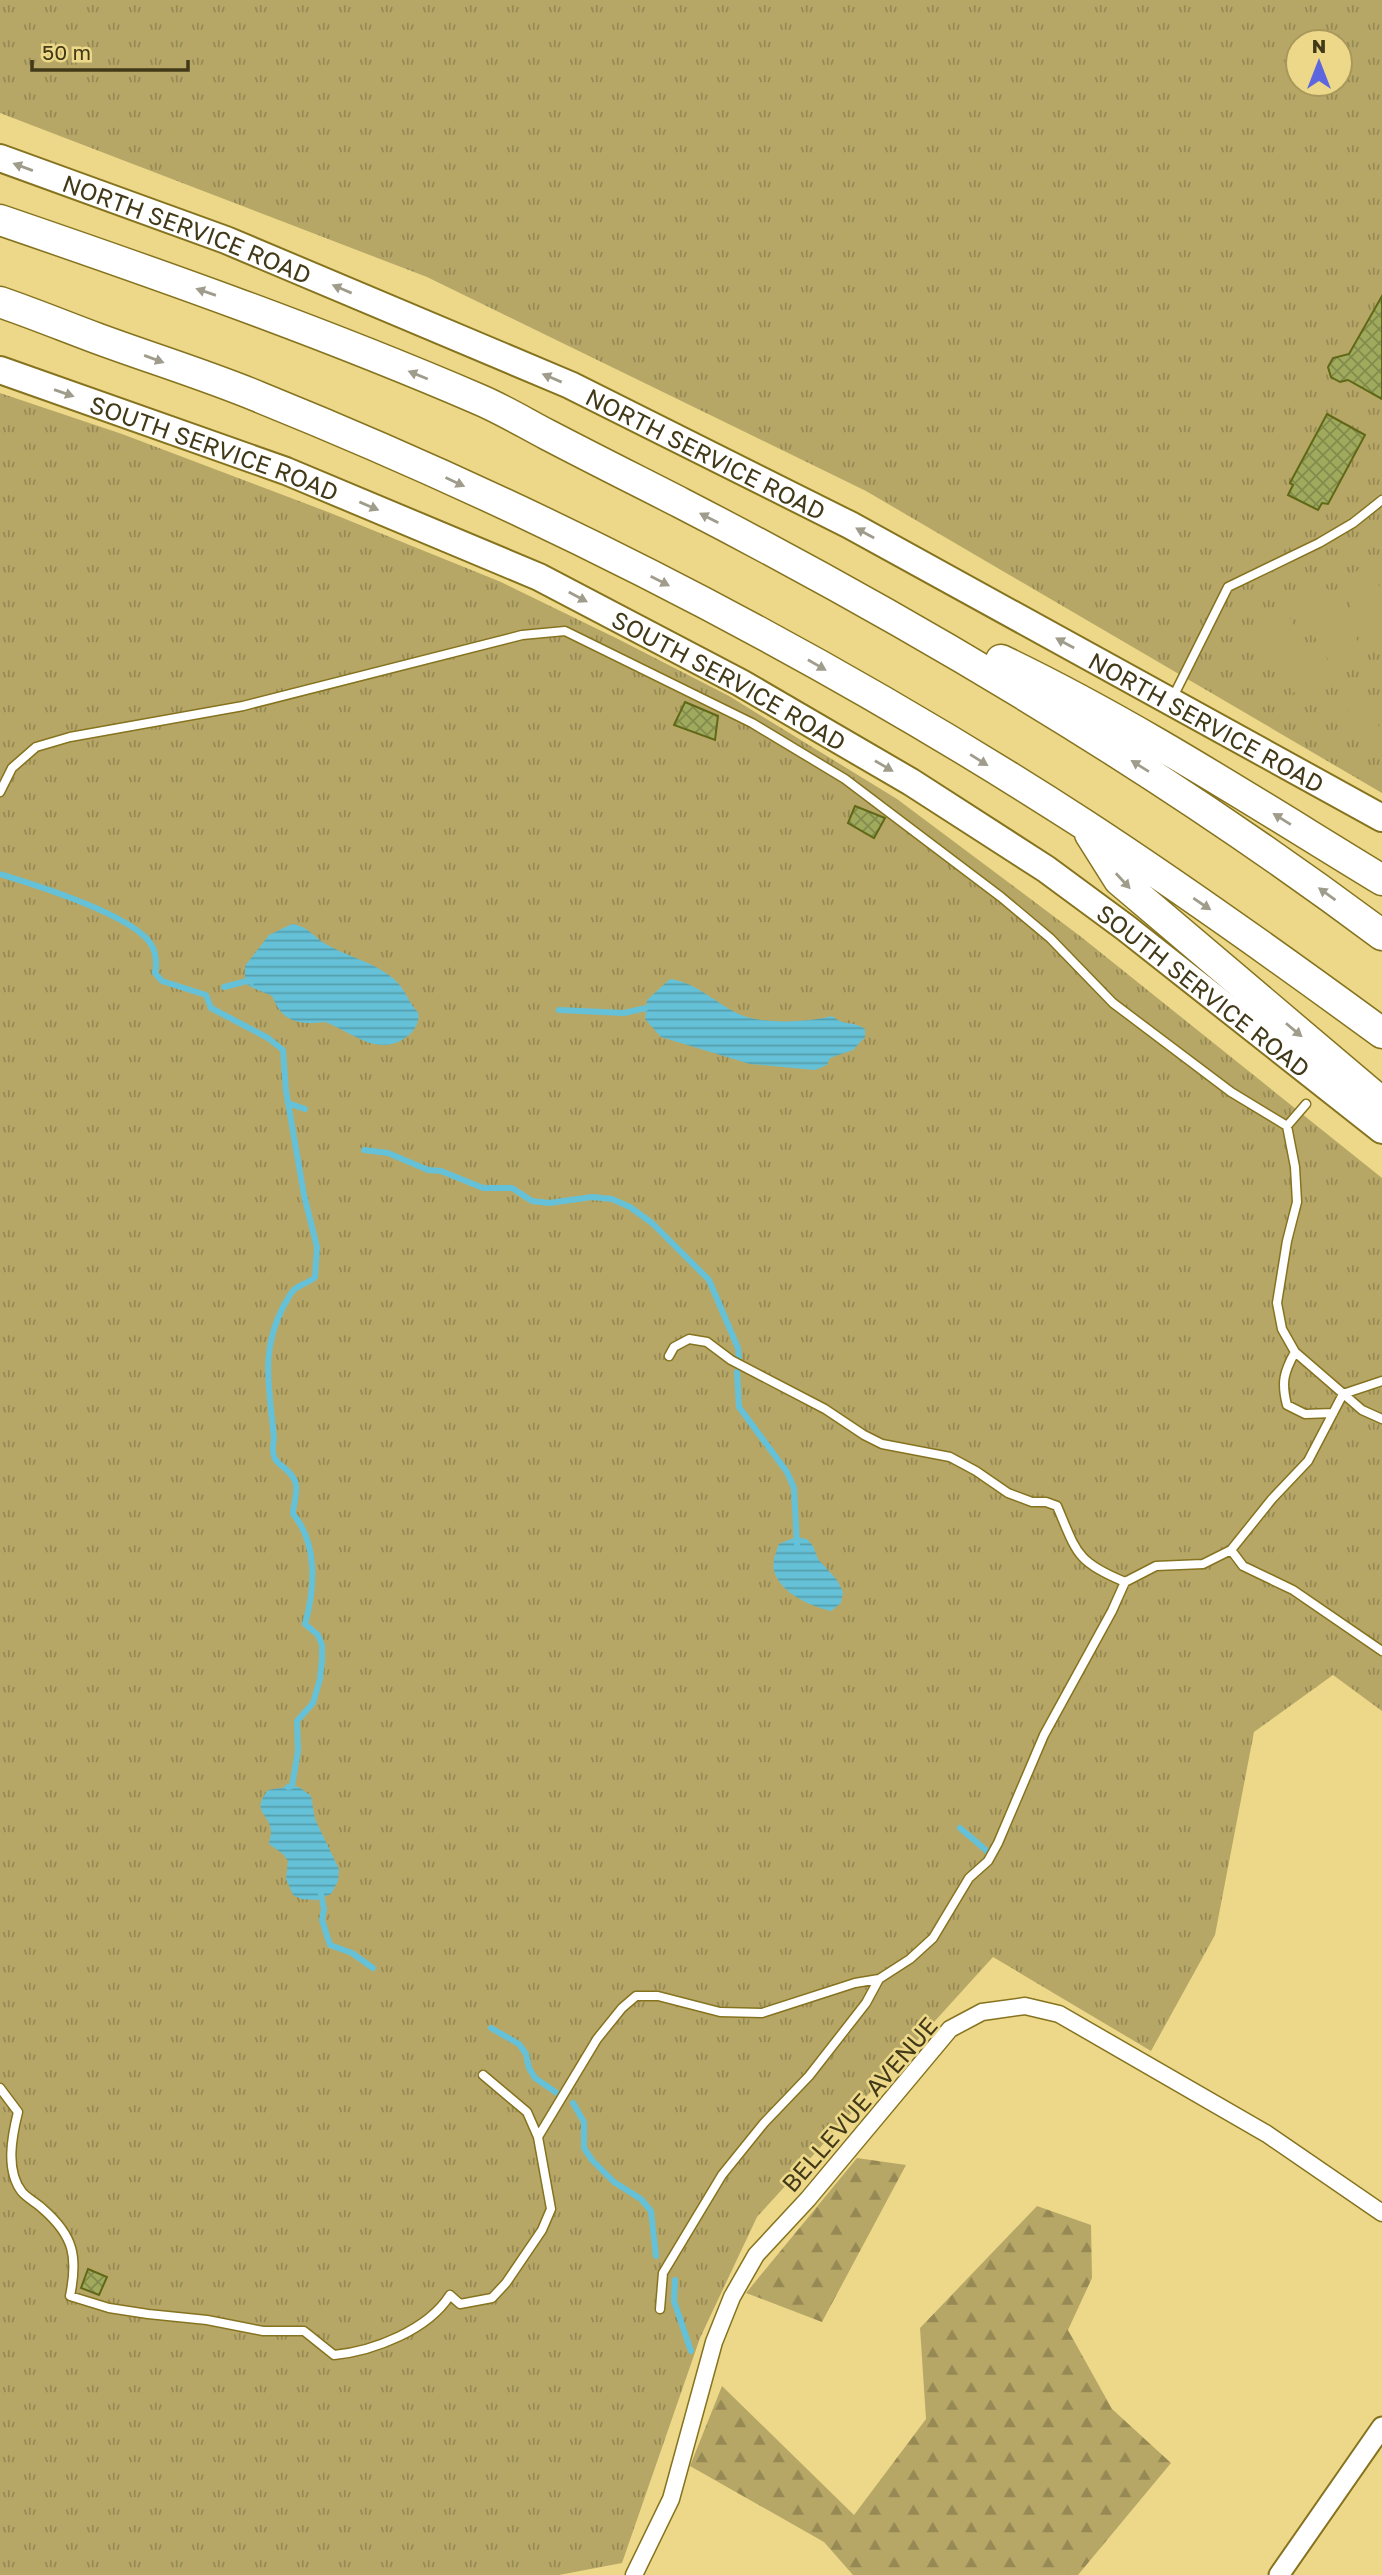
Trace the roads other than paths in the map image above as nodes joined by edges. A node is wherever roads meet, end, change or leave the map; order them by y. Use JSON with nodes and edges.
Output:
{"nodes":[{"id":1,"x":0,"y":158,"type":"edge"},
{"id":2,"x":0,"y":208,"type":"edge"},
{"id":3,"x":0,"y":220,"type":"edge"},
{"id":4,"x":65,"y":242,"type":"junction"},
{"id":5,"x":0,"y":302,"type":"edge"},
{"id":6,"x":0,"y":326,"type":"edge"},
{"id":7,"x":89,"y":336,"type":"junction"},
{"id":8,"x":0,"y":370,"type":"edge"},
{"id":9,"x":1382,"y":500,"type":"edge"},
{"id":10,"x":753,"y":540,"type":"junction"},
{"id":11,"x":1171,"y":701,"type":"junction"},
{"id":12,"x":0,"y":792,"type":"edge"},
{"id":13,"x":1382,"y":818,"type":"edge"},
{"id":14,"x":1084,"y":825,"type":"junction"},
{"id":15,"x":1382,"y":880,"type":"edge"},
{"id":16,"x":1382,"y":935,"type":"edge"},
{"id":17,"x":1382,"y":1034,"type":"edge"},
{"id":18,"x":1382,"y":1103,"type":"edge"},
{"id":19,"x":1306,"y":1104,"type":"dead end"},
{"id":20,"x":1287,"y":1126,"type":"junction"},
{"id":21,"x":1382,"y":1130,"type":"edge"},
{"id":22,"x":1295,"y":1352,"type":"junction"},
{"id":23,"x":669,"y":1356,"type":"dead end"},
{"id":24,"x":1382,"y":1381,"type":"edge"},
{"id":25,"x":1343,"y":1394,"type":"junction"},
{"id":26,"x":1333,"y":1413,"type":"junction"},
{"id":27,"x":1382,"y":1419,"type":"edge"},
{"id":28,"x":1231,"y":1550,"type":"junction"},
{"id":29,"x":1125,"y":1582,"type":"junction"},
{"id":30,"x":1382,"y":1651,"type":"edge"},
{"id":31,"x":879,"y":1979,"type":"junction"},
{"id":32,"x":483,"y":2075,"type":"dead end"},
{"id":33,"x":0,"y":2088,"type":"edge"},
{"id":34,"x":538,"y":2137,"type":"junction"},
{"id":35,"x":1382,"y":2213,"type":"edge"},
{"id":36,"x":660,"y":2309,"type":"dead end"},
{"id":37,"x":1382,"y":2427,"type":"edge"},
{"id":38,"x":634,"y":2575,"type":"edge"},
{"id":39,"x":1279,"y":2575,"type":"edge"}],
"edges":[{"from":11,"to":1,"type":"main road","name":"NORTH SERVICE ROAD","one_way":true},
{"from":2,"to":4,"type":"highway"},
{"from":3,"to":4,"type":"highway"},
{"from":10,"to":4,"type":"highway","one_way":true},
{"from":5,"to":7,"type":"highway"},
{"from":6,"to":7,"type":"highway"},
{"from":7,"to":14,"type":"highway","one_way":true},
{"from":8,"to":21,"type":"main road","name":"SOUTH SERVICE ROAD","one_way":true},
{"from":9,"to":11,"type":"lane"},
{"from":15,"to":10,"type":"highway","one_way":true},
{"from":16,"to":10,"type":"highway","one_way":true},
{"from":11,"to":13,"type":"main road","name":"NORTH SERVICE ROAD"},
{"from":12,"to":20,"type":"lane"},
{"from":14,"to":17,"type":"highway","one_way":true},
{"from":14,"to":18,"type":"highway","one_way":true},
{"from":19,"to":20,"type":"lane"},
{"from":20,"to":22,"type":"lane"},
{"from":22,"to":25,"type":"lane"},
{"from":22,"to":26,"type":"lane"},
{"from":23,"to":29,"type":"lane"},
{"from":24,"to":25,"type":"lane"},
{"from":25,"to":26,"type":"lane"},
{"from":25,"to":27,"type":"lane"},
{"from":26,"to":28,"type":"lane"},
{"from":28,"to":29,"type":"lane"},
{"from":28,"to":30,"type":"lane"},
{"from":29,"to":31,"type":"lane"},
{"from":31,"to":34,"type":"lane"},
{"from":31,"to":36,"type":"lane"},
{"from":32,"to":34,"type":"lane"},
{"from":33,"to":34,"type":"lane"},
{"from":35,"to":38,"type":"street","name":"BELLEVUE AVENUE"},
{"from":37,"to":39,"type":"street"}]}
